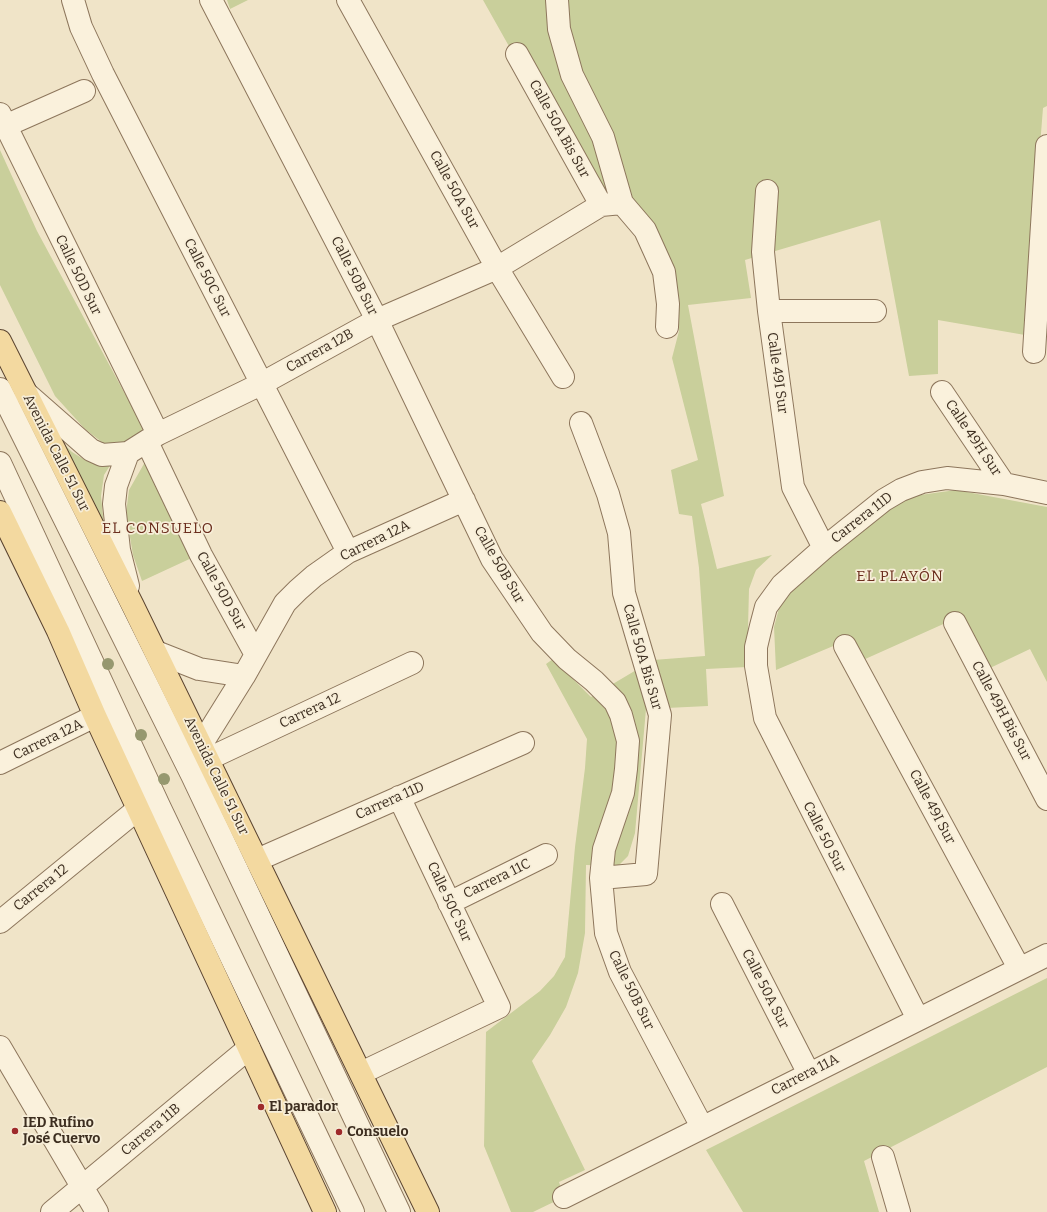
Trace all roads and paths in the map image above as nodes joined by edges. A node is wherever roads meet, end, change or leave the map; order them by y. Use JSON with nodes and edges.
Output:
{"nodes":[{"id":1,"x":72,"y":0,"type":"edge"},
{"id":2,"x":211,"y":0,"type":"edge"},
{"id":3,"x":348,"y":0,"type":"edge"},
{"id":4,"x":557,"y":0,"type":"edge"},
{"id":5,"x":517,"y":54,"type":"dead end"},
{"id":6,"x":84,"y":91,"type":"dead end"},
{"id":7,"x":2,"y":120,"type":"edge"},
{"id":8,"x":1047,"y":146,"type":"edge"},
{"id":9,"x":767,"y":191,"type":"dead end"},
{"id":10,"x":612,"y":204,"type":"junction"},
{"id":11,"x":497,"y":268,"type":"junction"},
{"id":12,"x":1042,"y":302,"type":"edge"},
{"id":13,"x":769,"y":311,"type":"junction"},
{"id":14,"x":875,"y":311,"type":"dead end"},
{"id":15,"x":377,"y":320,"type":"junction"},
{"id":16,"x":667,"y":327,"type":"dead end"},
{"id":17,"x":0,"y":341,"type":"edge"},
{"id":18,"x":1034,"y":352,"type":"dead end"},
{"id":19,"x":563,"y":377,"type":"dead end"},
{"id":20,"x":261,"y":384,"type":"junction"},
{"id":21,"x":0,"y":389,"type":"edge"},
{"id":22,"x":942,"y":392,"type":"dead end"},
{"id":23,"x":26,"y":393,"type":"junction"},
{"id":24,"x":581,"y":423,"type":"dead end"},
{"id":25,"x":153,"y":438,"type":"junction"},
{"id":26,"x":128,"y":453,"type":"junction"},
{"id":27,"x":0,"y":462,"type":"edge"},
{"id":28,"x":1004,"y":484,"type":"junction"},
{"id":29,"x":1047,"y":493,"type":"edge"},
{"id":30,"x":464,"y":500,"type":"junction"},
{"id":31,"x":2,"y":520,"type":"edge"},
{"id":32,"x":824,"y":548,"type":"junction"},
{"id":33,"x":348,"y":552,"type":"junction"},
{"id":34,"x":133,"y":606,"type":"junction"},
{"id":35,"x":955,"y":623,"type":"dead end"},
{"id":36,"x":845,"y":646,"type":"dead end"},
{"id":37,"x":756,"y":647,"type":"joint"},
{"id":38,"x":156,"y":652,"type":"junction"},
{"id":39,"x":255,"y":653,"type":"junction"},
{"id":40,"x":412,"y":663,"type":"dead end"},
{"id":41,"x":244,"y":676,"type":"junction"},
{"id":42,"x":95,"y":716,"type":"junction"},
{"id":43,"x":523,"y":743,"type":"dead end"},
{"id":44,"x":204,"y":752,"type":"junction"},
{"id":45,"x":0,"y":763,"type":"edge"},
{"id":46,"x":399,"y":797,"type":"junction"},
{"id":47,"x":1047,"y":799,"type":"edge"},
{"id":48,"x":138,"y":809,"type":"junction"},
{"id":49,"x":546,"y":855,"type":"dead end"},
{"id":50,"x":257,"y":860,"type":"junction"},
{"id":51,"x":601,"y":878,"type":"junction"},
{"id":52,"x":449,"y":903,"type":"junction"},
{"id":53,"x":722,"y":904,"type":"dead end"},
{"id":54,"x":0,"y":922,"type":"edge"},
{"id":55,"x":1047,"y":954,"type":"edge"},
{"id":56,"x":1019,"y":968,"type":"junction"},
{"id":57,"x":918,"y":1019,"type":"junction"},
{"id":58,"x":0,"y":1047,"type":"edge"},
{"id":59,"x":249,"y":1048,"type":"junction"},
{"id":60,"x":361,"y":1073,"type":"junction"},
{"id":61,"x":809,"y":1074,"type":"junction"},
{"id":62,"x":702,"y":1127,"type":"junction"},
{"id":63,"x":883,"y":1157,"type":"dead end"},
{"id":64,"x":81,"y":1188,"type":"junction"},
{"id":65,"x":564,"y":1196,"type":"dead end"},
{"id":66,"x":52,"y":1212,"type":"edge"},
{"id":67,"x":97,"y":1212,"type":"edge"},
{"id":68,"x":325,"y":1212,"type":"edge"},
{"id":69,"x":353,"y":1212,"type":"edge"},
{"id":70,"x":399,"y":1212,"type":"edge"},
{"id":71,"x":428,"y":1212,"type":"edge"},
{"id":72,"x":899,"y":1212,"type":"edge"}],
"edges":[{"from":1,"to":20,"type":"street","name":"Calle 50C Sur"},
{"from":2,"to":15,"type":"street","name":"Calle 50B Sur"},
{"from":3,"to":11,"type":"street","name":"Calle 50A Sur"},
{"from":4,"to":10,"type":"street"},
{"from":5,"to":10,"type":"street","name":"Calle 50A Bis Sur"},
{"from":6,"to":7,"type":"street"},
{"from":7,"to":25,"type":"street","name":"Calle 50D Sur"},
{"from":8,"to":12,"type":"street"},
{"from":9,"to":13,"type":"street","name":"Calle 49I Sur"},
{"from":10,"to":11,"type":"street","name":"Carrera 12B"},
{"from":10,"to":16,"type":"street"},
{"from":11,"to":15,"type":"street","name":"Carrera 12B"},
{"from":11,"to":19,"type":"street","name":"Calle 50A Sur"},
{"from":12,"to":18,"type":"street"},
{"from":13,"to":14,"type":"street"},
{"from":13,"to":32,"type":"street","name":"Calle 49I Sur"},
{"from":15,"to":20,"type":"street","name":"Carrera 12B"},
{"from":15,"to":30,"type":"street","name":"Calle 50B Sur"},
{"from":17,"to":23,"type":"main road","name":"Avenida Calle 51 Sur"},
{"from":20,"to":25,"type":"street","name":"Carrera 12B"},
{"from":20,"to":33,"type":"street","name":"Calle 50C Sur"},
{"from":21,"to":70,"type":"street"},
{"from":22,"to":28,"type":"street","name":"Calle 49H Sur"},
{"from":23,"to":26,"type":"street","name":"Carrera 12B"},
{"from":23,"to":34,"type":"main road","name":"Avenida Calle 51 Sur"},
{"from":24,"to":51,"type":"street","name":"Calle 50A Bis Sur"},
{"from":25,"to":26,"type":"street","name":"Carrera 12B"},
{"from":25,"to":39,"type":"street","name":"Calle 50D Sur"},
{"from":26,"to":34,"type":"street"},
{"from":27,"to":69,"type":"street"},
{"from":28,"to":29,"type":"street","name":"Carrera 11D"},
{"from":28,"to":32,"type":"street","name":"Carrera 11D"},
{"from":30,"to":33,"type":"street","name":"Carrera 12A"},
{"from":30,"to":51,"type":"street","name":"Calle 50B Sur"},
{"from":31,"to":42,"type":"main road"},
{"from":32,"to":37,"type":"street","name":"Carrera 11D"},
{"from":33,"to":39,"type":"street","name":"Carrera 12A"},
{"from":34,"to":38,"type":"main road","name":"Avenida Calle 51 Sur"},
{"from":35,"to":47,"type":"street","name":"Calle 49H Bis Sur"},
{"from":36,"to":56,"type":"street","name":"Calle 49I Sur"},
{"from":37,"to":57,"type":"street","name":"Calle 50 Sur"},
{"from":38,"to":41,"type":"street"},
{"from":38,"to":44,"type":"main road","name":"Avenida Calle 51 Sur"},
{"from":39,"to":41,"type":"street","name":"Carrera 12A"},
{"from":40,"to":44,"type":"street","name":"Carrera 12"},
{"from":41,"to":44,"type":"street","name":"Carrera 12A"},
{"from":42,"to":45,"type":"street","name":"Carrera 12A"},
{"from":42,"to":48,"type":"main road"},
{"from":43,"to":46,"type":"street","name":"Carrera 11D"},
{"from":44,"to":50,"type":"main road","name":"Avenida Calle 51 Sur"},
{"from":46,"to":50,"type":"street","name":"Carrera 11D"},
{"from":46,"to":52,"type":"street","name":"Calle 50C Sur"},
{"from":48,"to":54,"type":"street","name":"Carrera 12"},
{"from":48,"to":59,"type":"main road"},
{"from":49,"to":52,"type":"street","name":"Carrera 11C"},
{"from":50,"to":60,"type":"main road","name":"Avenida Calle 51 Sur"},
{"from":51,"to":62,"type":"street","name":"Calle 50B Sur"},
{"from":52,"to":60,"type":"street","name":"Calle 50C Sur"},
{"from":53,"to":61,"type":"street","name":"Calle 50A Sur"},
{"from":55,"to":56,"type":"street","name":"Carrera 11A"},
{"from":56,"to":57,"type":"street","name":"Carrera 11A"},
{"from":57,"to":61,"type":"street","name":"Carrera 11A"},
{"from":58,"to":64,"type":"street"},
{"from":59,"to":64,"type":"street","name":"Carrera 11B"},
{"from":59,"to":68,"type":"main road"},
{"from":60,"to":71,"type":"main road","name":"Avenida Calle 51 Sur"},
{"from":61,"to":62,"type":"street","name":"Carrera 11A"},
{"from":62,"to":65,"type":"street","name":"Carrera 11A"},
{"from":63,"to":72,"type":"street"},
{"from":64,"to":66,"type":"street","name":"Carrera 11B"},
{"from":64,"to":67,"type":"street"}]}
